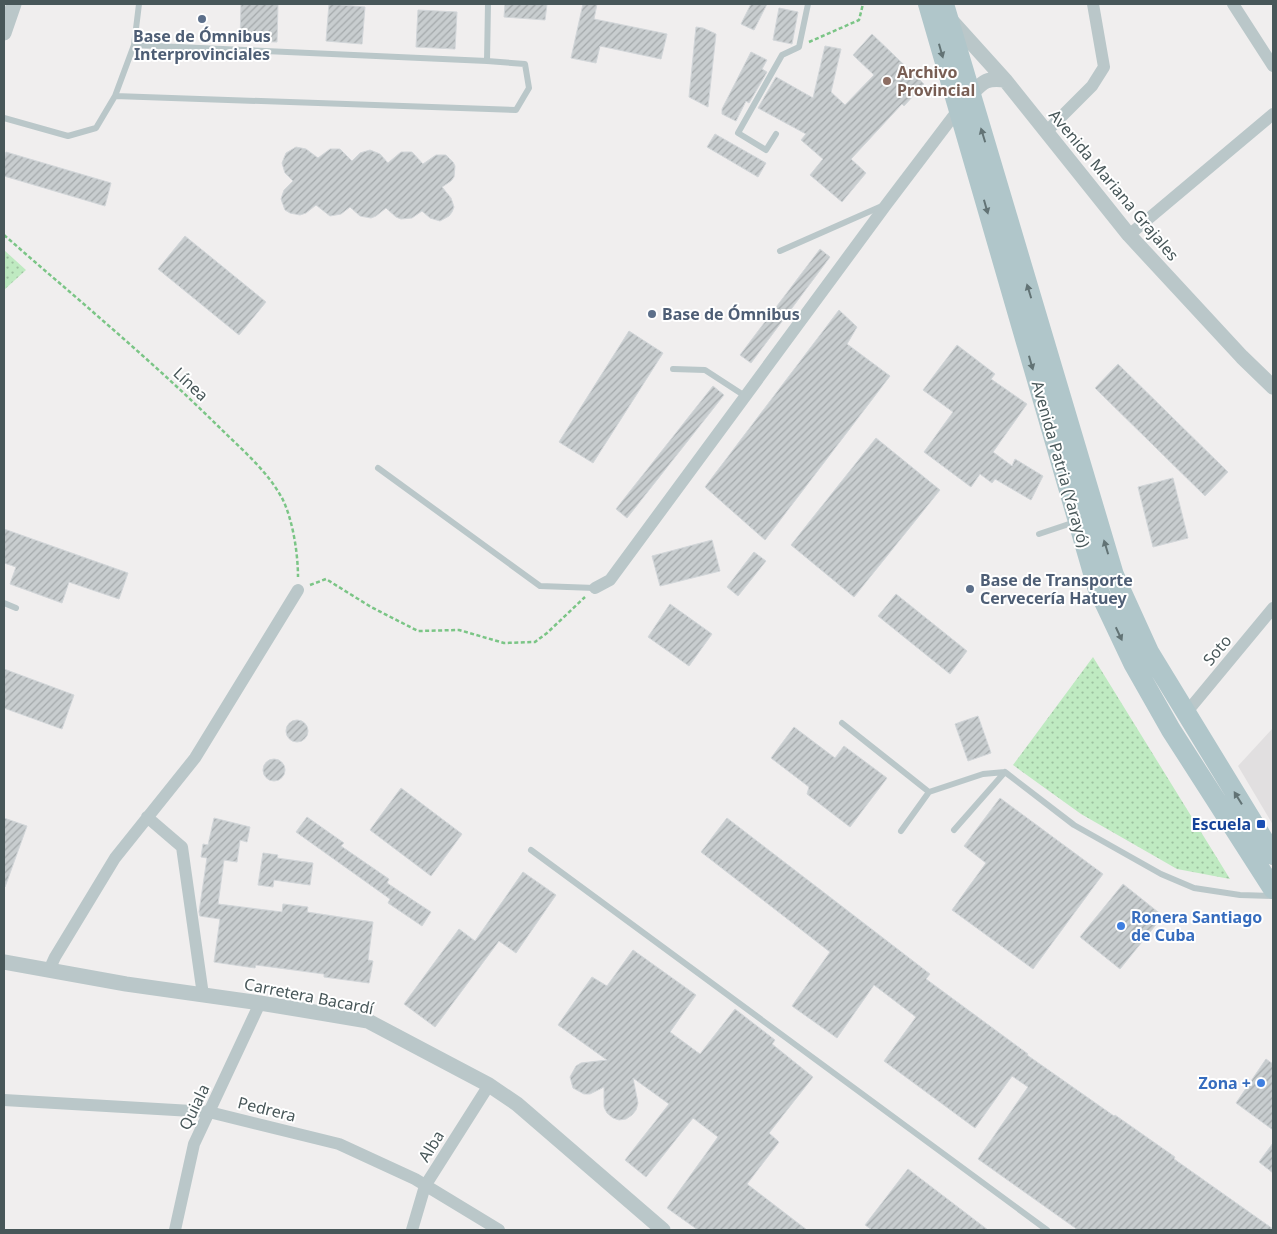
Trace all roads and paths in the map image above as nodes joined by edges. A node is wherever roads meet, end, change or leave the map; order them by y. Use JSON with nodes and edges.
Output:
{"nodes":[{"id":1,"x":14,"y":4,"type":"edge"},
{"id":2,"x":139,"y":4,"type":"edge"},
{"id":3,"x":488,"y":4,"type":"edge"},
{"id":4,"x":808,"y":4,"type":"edge"},
{"id":5,"x":863,"y":4,"type":"edge"},
{"id":6,"x":930,"y":4,"type":"edge"},
{"id":7,"x":1093,"y":4,"type":"edge"},
{"id":8,"x":1233,"y":4,"type":"edge"},
{"id":9,"x":946,"y":10,"type":"edge"},
{"id":10,"x":4,"y":33,"type":"edge"},
{"id":11,"x":134,"y":45,"type":"junction"},
{"id":12,"x":800,"y":47,"type":"junction"},
{"id":13,"x":487,"y":61,"type":"junction"},
{"id":14,"x":1273,"y":66,"type":"edge"},
{"id":15,"x":1005,"y":80,"type":"junction"},
{"id":16,"x":971,"y":94,"type":"junction"},
{"id":17,"x":115,"y":96,"type":"junction"},
{"id":18,"x":958,"y":110,"type":"junction"},
{"id":19,"x":1273,"y":114,"type":"edge"},
{"id":20,"x":4,"y":118,"type":"edge"},
{"id":21,"x":1046,"y":132,"type":"junction"},
{"id":22,"x":776,"y":134,"type":"dead end"},
{"id":23,"x":886,"y":204,"type":"junction"},
{"id":24,"x":4,"y":235,"type":"edge"},
{"id":25,"x":1129,"y":235,"type":"junction"},
{"id":26,"x":780,"y":251,"type":"dead end"},
{"id":27,"x":673,"y":369,"type":"dead end"},
{"id":28,"x":1273,"y":387,"type":"edge"},
{"id":29,"x":745,"y":396,"type":"junction"},
{"id":30,"x":378,"y":468,"type":"dead end"},
{"id":31,"x":1077,"y":522,"type":"junction"},
{"id":32,"x":1038,"y":534,"type":"dead end"},
{"id":33,"x":595,"y":588,"type":"junction"},
{"id":34,"x":298,"y":590,"type":"junction"},
{"id":35,"x":4,"y":603,"type":"edge"},
{"id":36,"x":16,"y":608,"type":"dead end"},
{"id":37,"x":1273,"y":608,"type":"edge"},
{"id":38,"x":1186,"y":712,"type":"junction"},
{"id":39,"x":842,"y":723,"type":"dead end"},
{"id":40,"x":1005,"y":772,"type":"junction"},
{"id":41,"x":929,"y":792,"type":"junction"},
{"id":42,"x":147,"y":817,"type":"junction"},
{"id":43,"x":954,"y":830,"type":"dead end"},
{"id":44,"x":901,"y":831,"type":"dead end"},
{"id":45,"x":531,"y":850,"type":"dead end"},
{"id":46,"x":1273,"y":855,"type":"edge"},
{"id":47,"x":1273,"y":889,"type":"edge"},
{"id":48,"x":1273,"y":896,"type":"edge"},
{"id":49,"x":4,"y":962,"type":"edge"},
{"id":50,"x":49,"y":970,"type":"junction"},
{"id":51,"x":203,"y":995,"type":"junction"},
{"id":52,"x":260,"y":1003,"type":"junction"},
{"id":53,"x":489,"y":1085,"type":"junction"},
{"id":54,"x":4,"y":1100,"type":"edge"},
{"id":55,"x":209,"y":1112,"type":"junction"},
{"id":56,"x":425,"y":1186,"type":"junction"},
{"id":57,"x":175,"y":1230,"type":"edge"},
{"id":58,"x":412,"y":1230,"type":"edge"},
{"id":59,"x":499,"y":1230,"type":"edge"},
{"id":60,"x":663,"y":1230,"type":"edge"},
{"id":61,"x":1047,"y":1230,"type":"edge"}],
"edges":[{"from":1,"to":10,"type":"street"},
{"from":2,"to":11,"type":"lane"},
{"from":3,"to":13,"type":"lane"},
{"from":4,"to":12,"type":"lane"},
{"from":5,"to":12,"type":"path"},
{"from":6,"to":9,"type":"street","name":"Avenida Mariana Grajales"},
{"from":6,"to":18,"type":"main road","name":"Avenida Patria (Yarayó)","one_way":true},
{"from":7,"to":21,"type":"street"},
{"from":8,"to":14,"type":"street"},
{"from":9,"to":15,"type":"street","name":"Avenida Mariana Grajales"},
{"from":9,"to":16,"type":"main road","name":"Avenida Patria (Yarayó)"},
{"from":11,"to":13,"type":"lane"},
{"from":11,"to":17,"type":"lane"},
{"from":12,"to":22,"type":"lane"},
{"from":13,"to":17,"type":"lane"},
{"from":15,"to":16,"type":"street"},
{"from":15,"to":21,"type":"street","name":"Avenida Mariana Grajales"},
{"from":38,"to":16,"type":"main road","name":"Avenida Patria (Yarayó)","one_way":true},
{"from":17,"to":20,"type":"lane"},
{"from":18,"to":23,"type":"street"},
{"from":18,"to":31,"type":"main road","name":"Avenida Patria (Yarayó)","one_way":true},
{"from":19,"to":25,"type":"street"},
{"from":21,"to":25,"type":"street","name":"Avenida Mariana Grajales"},
{"from":23,"to":26,"type":"lane"},
{"from":23,"to":29,"type":"street"},
{"from":24,"to":34,"type":"path","name":"Línea"},
{"from":25,"to":28,"type":"street","name":"Avenida Mariana Grajales"},
{"from":27,"to":29,"type":"lane"},
{"from":29,"to":33,"type":"street"},
{"from":30,"to":33,"type":"lane"},
{"from":31,"to":32,"type":"lane"},
{"from":31,"to":47,"type":"main road","name":"Avenida Patria (Yarayó)","one_way":true},
{"from":33,"to":34,"type":"path"},
{"from":34,"to":42,"type":"street"},
{"from":35,"to":36,"type":"lane"},
{"from":37,"to":38,"type":"street","name":"Soto"},
{"from":46,"to":38,"type":"main road","name":"Avenida Patria (Yarayó)","one_way":true},
{"from":39,"to":41,"type":"lane"},
{"from":40,"to":41,"type":"lane"},
{"from":40,"to":43,"type":"lane"},
{"from":40,"to":48,"type":"lane"},
{"from":41,"to":44,"type":"lane"},
{"from":42,"to":50,"type":"street"},
{"from":42,"to":51,"type":"street"},
{"from":45,"to":61,"type":"lane"},
{"from":49,"to":50,"type":"street","name":"Carretera Bacardí"},
{"from":50,"to":51,"type":"street","name":"Carretera Bacardí"},
{"from":51,"to":52,"type":"street","name":"Carretera Bacardí"},
{"from":52,"to":53,"type":"street","name":"Carretera Bacardí"},
{"from":52,"to":55,"type":"street","name":"Quiala"},
{"from":53,"to":56,"type":"street","name":"Alba"},
{"from":53,"to":60,"type":"street","name":"Carretera Bacardí"},
{"from":54,"to":55,"type":"street","name":"Pedrera"},
{"from":55,"to":56,"type":"street","name":"Pedrera"},
{"from":55,"to":57,"type":"street","name":"Quiala"},
{"from":56,"to":58,"type":"street","name":"Alba"},
{"from":56,"to":59,"type":"street","name":"Pedrera"}]}
